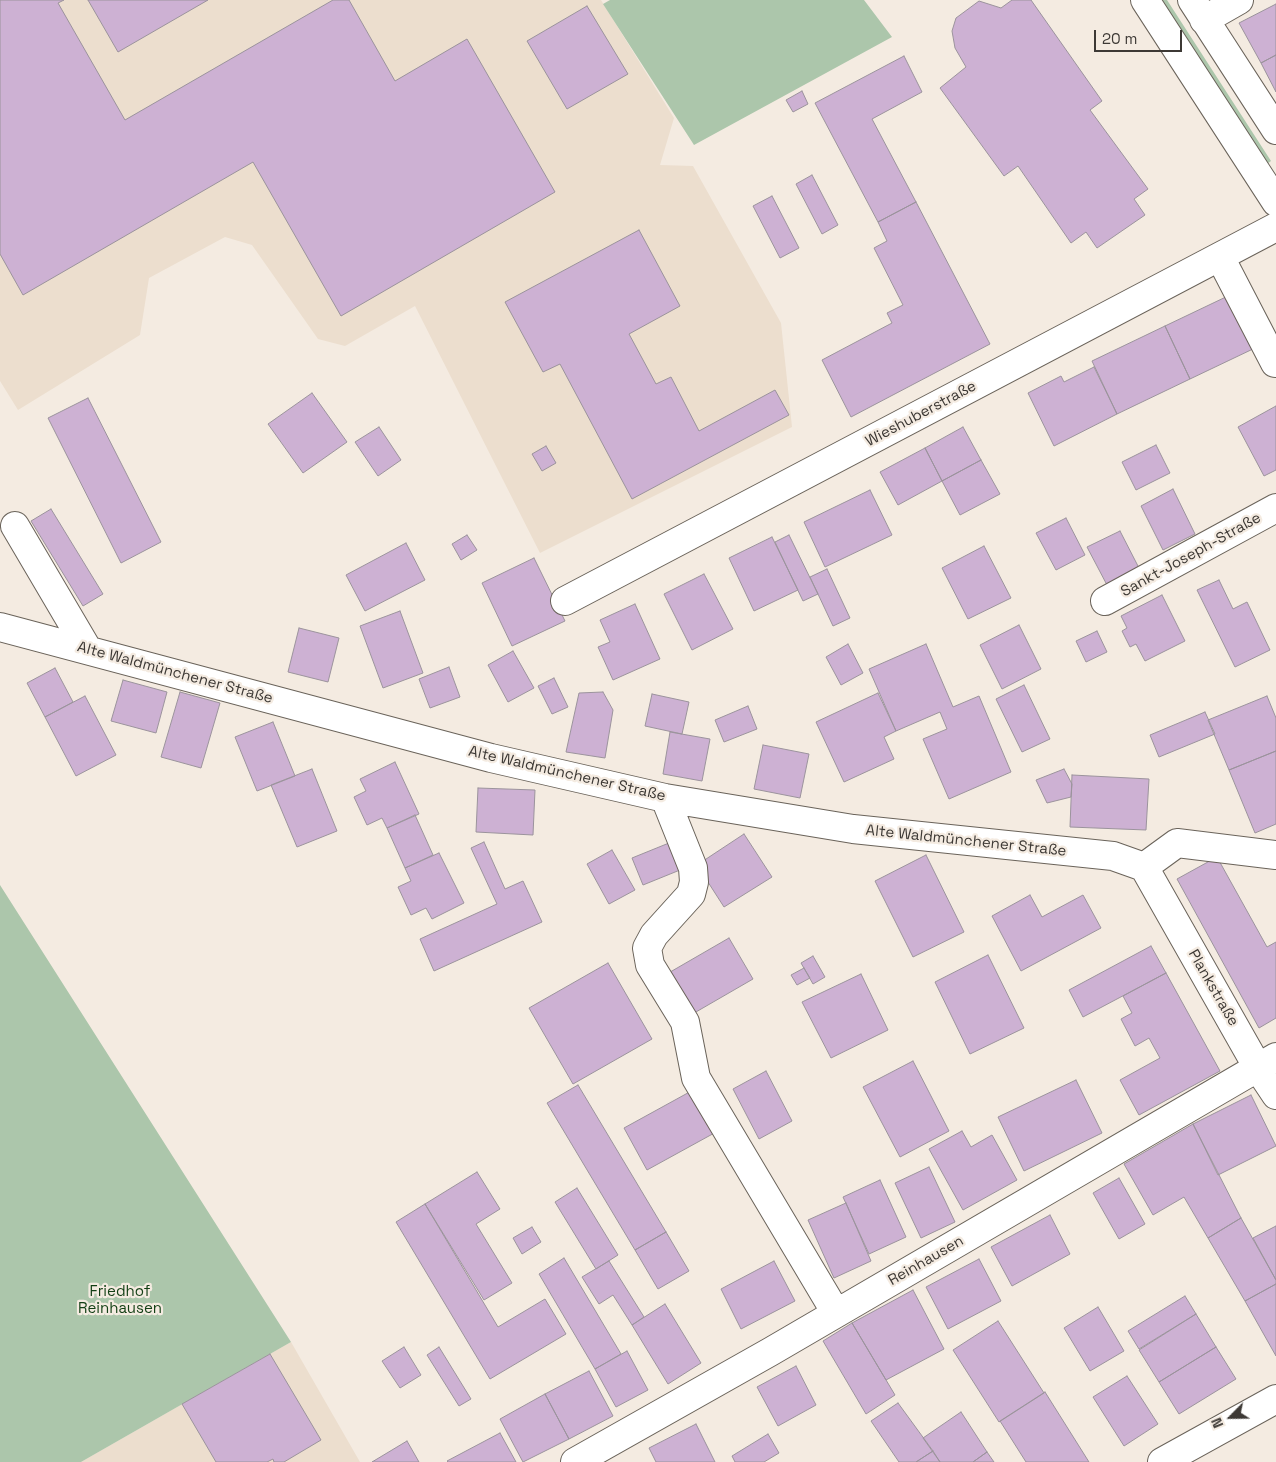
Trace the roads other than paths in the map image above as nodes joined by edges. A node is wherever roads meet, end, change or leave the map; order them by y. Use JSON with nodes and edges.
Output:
{"nodes":[{"id":1,"x":1145,"y":0,"type":"edge"},
{"id":2,"x":1239,"y":0,"type":"edge"},
{"id":3,"x":1198,"y":10,"type":"edge"},
{"id":4,"x":1276,"y":130,"type":"edge"},
{"id":5,"x":1276,"y":202,"type":"edge"},
{"id":6,"x":1276,"y":227,"type":"edge"},
{"id":7,"x":1220,"y":257,"type":"junction"},
{"id":8,"x":1275,"y":363,"type":"edge"},
{"id":9,"x":1276,"y":508,"type":"edge"},
{"id":10,"x":15,"y":526,"type":"dead end"},
{"id":11,"x":565,"y":600,"type":"dead end"},
{"id":12,"x":1105,"y":601,"type":"dead end"},
{"id":13,"x":0,"y":627,"type":"edge"},
{"id":14,"x":88,"y":650,"type":"junction"},
{"id":15,"x":665,"y":798,"type":"junction"},
{"id":16,"x":1276,"y":855,"type":"edge"},
{"id":17,"x":1148,"y":874,"type":"junction"},
{"id":18,"x":1267,"y":1063,"type":"edge"},
{"id":19,"x":1276,"y":1095,"type":"edge"},
{"id":20,"x":836,"y":1313,"type":"junction"},
{"id":21,"x":1276,"y":1399,"type":"edge"},
{"id":22,"x":575,"y":1462,"type":"edge"},
{"id":23,"x":1162,"y":1462,"type":"edge"}],
"edges":[{"from":1,"to":5,"type":"street"},
{"from":2,"to":3,"type":"street"},
{"from":3,"to":4,"type":"street"},
{"from":6,"to":7,"type":"street","name":"Wieshuberstraße"},
{"from":7,"to":8,"type":"street"},
{"from":7,"to":11,"type":"street","name":"Wieshuberstraße"},
{"from":9,"to":12,"type":"street","name":"Sankt-Joseph-Straße"},
{"from":10,"to":14,"type":"street"},
{"from":13,"to":14,"type":"street","name":"Alte Waldmünchener Straße"},
{"from":14,"to":15,"type":"street","name":"Alte Waldmünchener Straße"},
{"from":15,"to":17,"type":"street","name":"Alte Waldmünchener Straße"},
{"from":15,"to":20,"type":"street"},
{"from":16,"to":17,"type":"street"},
{"from":17,"to":18,"type":"street","name":"Plankstraße"},
{"from":18,"to":19,"type":"street","name":"Plankstraße"},
{"from":18,"to":20,"type":"street","name":"Reinhausen"},
{"from":20,"to":22,"type":"street","name":"Reinhausen"},
{"from":21,"to":23,"type":"street"}]}
